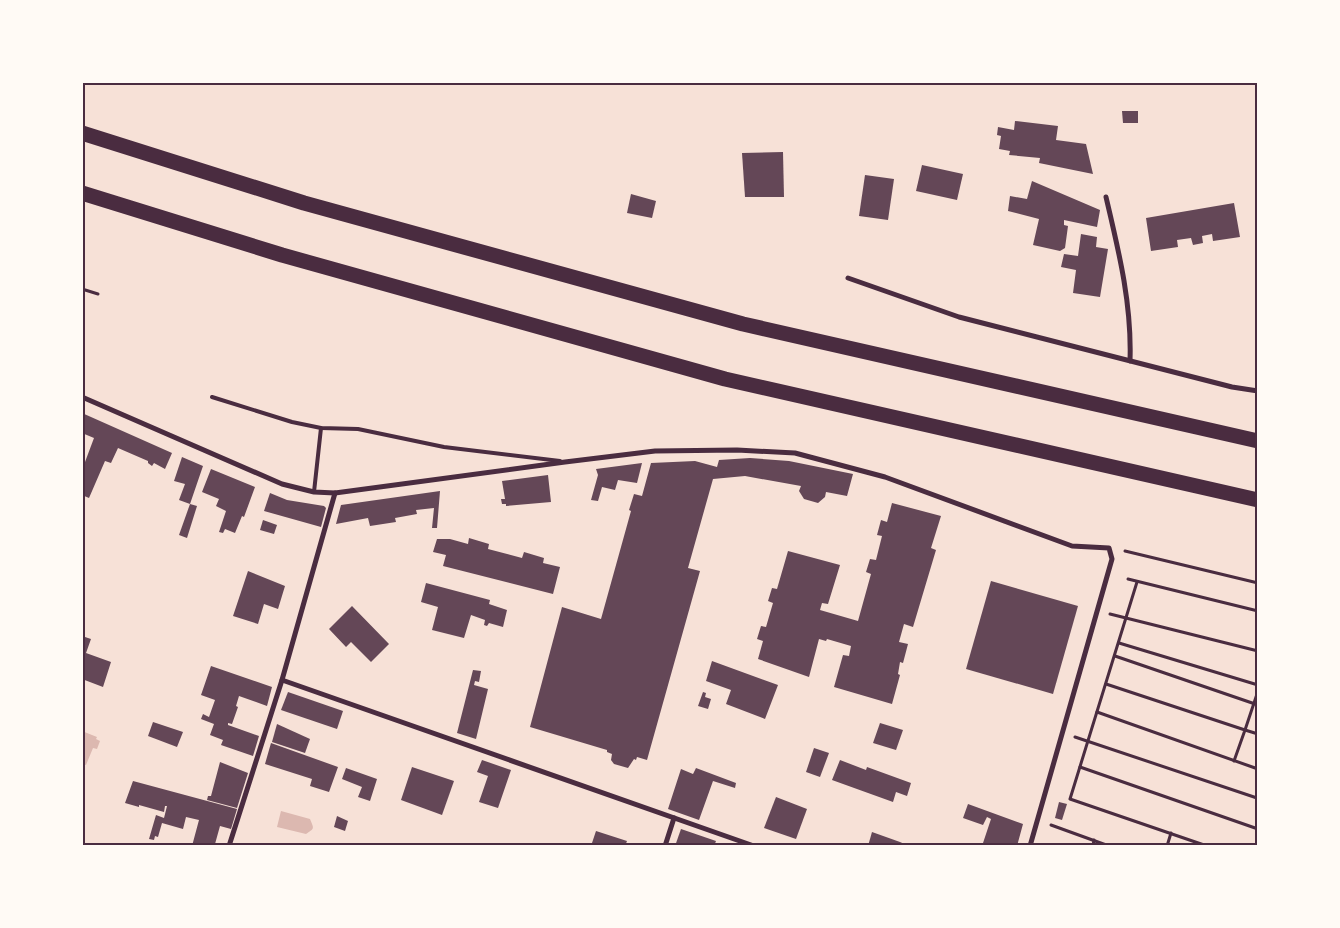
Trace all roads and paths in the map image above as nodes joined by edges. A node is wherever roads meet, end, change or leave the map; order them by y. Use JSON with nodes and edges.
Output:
{"nodes":[{"id":1,"x":82,"y":133,"type":"edge"},
{"id":2,"x":82,"y":193,"type":"edge"},
{"id":3,"x":1106,"y":198,"type":"dead end"},
{"id":4,"x":848,"y":278,"type":"dead end"},
{"id":5,"x":82,"y":289,"type":"edge"},
{"id":6,"x":98,"y":294,"type":"dead end"},
{"id":7,"x":1130,"y":361,"type":"junction"},
{"id":8,"x":1258,"y":391,"type":"edge"},
{"id":9,"x":82,"y":397,"type":"edge"},
{"id":10,"x":212,"y":397,"type":"dead end"},
{"id":11,"x":321,"y":428,"type":"junction"},
{"id":12,"x":1258,"y":440,"type":"edge"},
{"id":13,"x":565,"y":462,"type":"junction"},
{"id":14,"x":314,"y":492,"type":"junction"},
{"id":15,"x":335,"y":493,"type":"junction"},
{"id":16,"x":1258,"y":500,"type":"edge"},
{"id":17,"x":1109,"y":548,"type":"junction"},
{"id":18,"x":1128,"y":579,"type":"dead end"},
{"id":19,"x":1138,"y":582,"type":"junction"},
{"id":20,"x":1258,"y":583,"type":"edge"},
{"id":21,"x":1097,"y":610,"type":"junction"},
{"id":22,"x":1258,"y":611,"type":"edge"},
{"id":23,"x":1126,"y":618,"type":"junction"},
{"id":24,"x":1119,"y":643,"type":"junction"},
{"id":25,"x":1258,"y":651,"type":"edge"},
{"id":26,"x":1115,"y":656,"type":"junction"},
{"id":27,"x":282,"y":680,"type":"junction"},
{"id":28,"x":1106,"y":684,"type":"junction"},
{"id":29,"x":1258,"y":685,"type":"edge"},
{"id":30,"x":1258,"y":690,"type":"edge"},
{"id":31,"x":1255,"y":704,"type":"edge"},
{"id":32,"x":1097,"y":712,"type":"junction"},
{"id":33,"x":1245,"y":730,"type":"junction"},
{"id":34,"x":1061,"y":734,"type":"junction"},
{"id":35,"x":1258,"y":734,"type":"edge"},
{"id":36,"x":1088,"y":742,"type":"junction"},
{"id":37,"x":1234,"y":761,"type":"junction"},
{"id":38,"x":1080,"y":767,"type":"junction"},
{"id":39,"x":1258,"y":769,"type":"edge"},
{"id":40,"x":1257,"y":798,"type":"edge"},
{"id":41,"x":674,"y":818,"type":"junction"},
{"id":42,"x":1036,"y":821,"type":"junction"},
{"id":43,"x":1258,"y":829,"type":"edge"},
{"id":44,"x":1171,"y":833,"type":"junction"},
{"id":45,"x":1094,"y":840,"type":"junction"},
{"id":46,"x":229,"y":846,"type":"edge"},
{"id":47,"x":665,"y":846,"type":"edge"},
{"id":48,"x":754,"y":846,"type":"edge"},
{"id":49,"x":1030,"y":846,"type":"edge"},
{"id":50,"x":1093,"y":846,"type":"edge"},
{"id":51,"x":1109,"y":846,"type":"edge"},
{"id":52,"x":1167,"y":846,"type":"edge"},
{"id":53,"x":1207,"y":846,"type":"edge"}],
"edges":[{"from":1,"to":12,"type":"highway"},
{"from":2,"to":16,"type":"highway"},
{"from":3,"to":7,"type":"street"},
{"from":4,"to":7,"type":"street"},
{"from":5,"to":6,"type":"path"},
{"from":7,"to":8,"type":"street"},
{"from":9,"to":14,"type":"street"},
{"from":10,"to":11,"type":"lane"},
{"from":11,"to":13,"type":"lane"},
{"from":11,"to":14,"type":"lane"},
{"from":13,"to":15,"type":"street"},
{"from":13,"to":17,"type":"street"},
{"from":14,"to":15,"type":"street"},
{"from":15,"to":27,"type":"street"},
{"from":17,"to":20,"type":"path"},
{"from":17,"to":21,"type":"street"},
{"from":18,"to":19,"type":"path"},
{"from":19,"to":22,"type":"path"},
{"from":19,"to":23,"type":"path"},
{"from":21,"to":23,"type":"path"},
{"from":21,"to":34,"type":"street"},
{"from":23,"to":24,"type":"path"},
{"from":23,"to":25,"type":"path"},
{"from":24,"to":26,"type":"path"},
{"from":24,"to":29,"type":"path"},
{"from":26,"to":28,"type":"path"},
{"from":26,"to":31,"type":"path"},
{"from":27,"to":41,"type":"street"},
{"from":27,"to":46,"type":"street"},
{"from":28,"to":32,"type":"path"},
{"from":28,"to":33,"type":"path"},
{"from":30,"to":31,"type":"path"},
{"from":31,"to":33,"type":"path"},
{"from":32,"to":36,"type":"path"},
{"from":32,"to":37,"type":"path"},
{"from":33,"to":35,"type":"path"},
{"from":33,"to":37,"type":"path"},
{"from":34,"to":36,"type":"path"},
{"from":34,"to":42,"type":"street"},
{"from":36,"to":38,"type":"path"},
{"from":36,"to":40,"type":"path"},
{"from":37,"to":39,"type":"path"},
{"from":38,"to":43,"type":"path"},
{"from":38,"to":44,"type":"path"},
{"from":41,"to":47,"type":"street"},
{"from":41,"to":48,"type":"street"},
{"from":42,"to":45,"type":"path"},
{"from":42,"to":49,"type":"street"},
{"from":44,"to":52,"type":"path"},
{"from":44,"to":53,"type":"path"},
{"from":45,"to":50,"type":"path"},
{"from":45,"to":51,"type":"path"}]}
